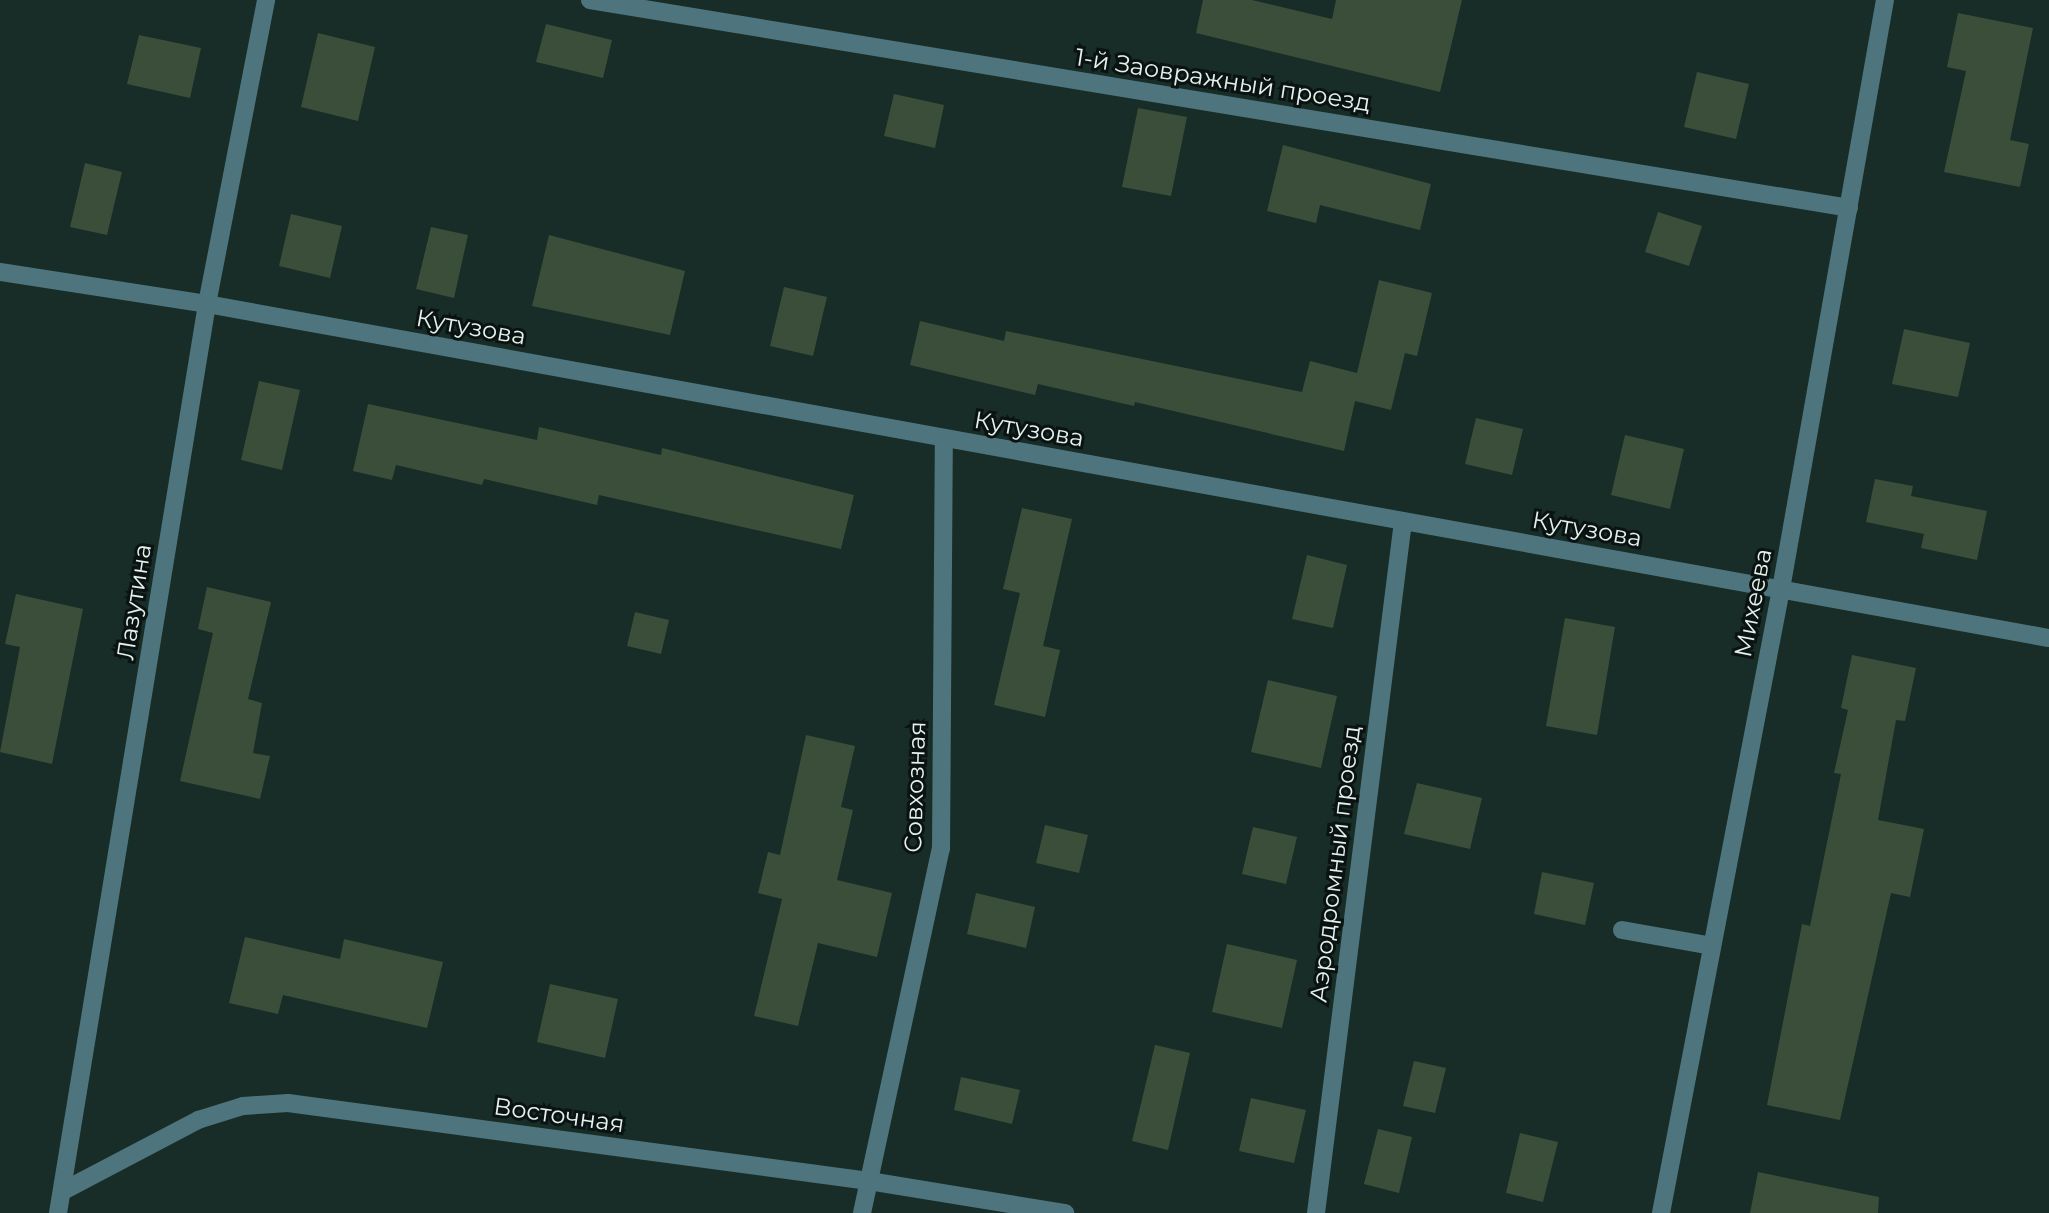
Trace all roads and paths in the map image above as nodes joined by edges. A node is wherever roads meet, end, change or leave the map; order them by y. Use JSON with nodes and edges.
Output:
{"nodes":[{"id":1,"x":266,"y":0,"type":"edge"},
{"id":2,"x":590,"y":0,"type":"edge"},
{"id":3,"x":1885,"y":0,"type":"edge"},
{"id":4,"x":1849,"y":208,"type":"junction"},
{"id":5,"x":0,"y":272,"type":"edge"},
{"id":6,"x":207,"y":304,"type":"junction"},
{"id":7,"x":944,"y":438,"type":"junction"},
{"id":8,"x":1402,"y":521,"type":"junction"},
{"id":9,"x":1781,"y":589,"type":"junction"},
{"id":10,"x":2049,"y":638,"type":"edge"},
{"id":11,"x":1622,"y":930,"type":"dead end"},
{"id":12,"x":1712,"y":946,"type":"junction"},
{"id":13,"x":869,"y":1181,"type":"junction"},
{"id":14,"x":63,"y":1191,"type":"junction"},
{"id":15,"x":58,"y":1213,"type":"edge"},
{"id":16,"x":862,"y":1213,"type":"edge"},
{"id":17,"x":1065,"y":1213,"type":"edge"},
{"id":18,"x":1315,"y":1213,"type":"edge"},
{"id":19,"x":1661,"y":1213,"type":"edge"}],
"edges":[{"from":1,"to":6,"type":"street","name":"Лазутина"},
{"from":2,"to":4,"type":"street","name":"1-й Заовражный проезд"},
{"from":3,"to":4,"type":"street","name":"Михеева"},
{"from":4,"to":9,"type":"street","name":"Михеева"},
{"from":5,"to":6,"type":"street","name":"Кутузова"},
{"from":6,"to":7,"type":"street","name":"Кутузова"},
{"from":6,"to":14,"type":"street","name":"Лазутина"},
{"from":7,"to":8,"type":"street","name":"Кутузова"},
{"from":7,"to":13,"type":"street","name":"Совхозная"},
{"from":8,"to":9,"type":"street","name":"Кутузова"},
{"from":8,"to":18,"type":"street","name":"Аэродромный проезд"},
{"from":9,"to":10,"type":"street","name":"Кутузова"},
{"from":9,"to":12,"type":"street","name":"Михеева"},
{"from":11,"to":12,"type":"street"},
{"from":12,"to":19,"type":"street","name":"Михеева"},
{"from":13,"to":14,"type":"street","name":"Восточная"},
{"from":13,"to":16,"type":"street","name":"Совхозная"},
{"from":13,"to":17,"type":"street","name":"Восточная"},
{"from":14,"to":15,"type":"street","name":"Лазутина"}]}
